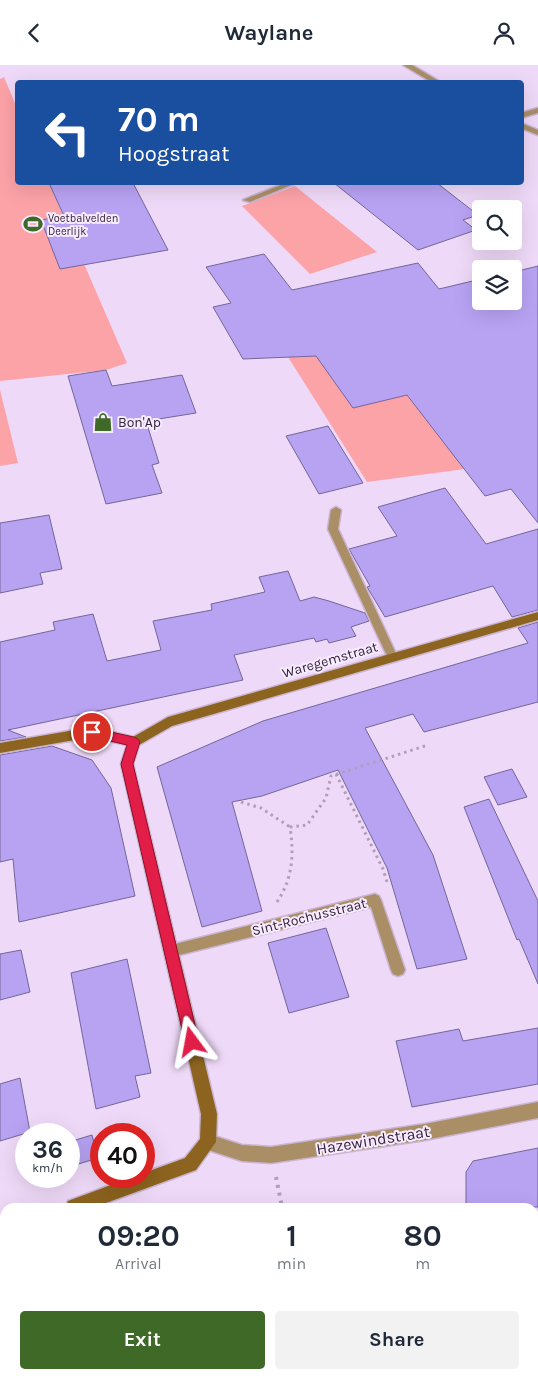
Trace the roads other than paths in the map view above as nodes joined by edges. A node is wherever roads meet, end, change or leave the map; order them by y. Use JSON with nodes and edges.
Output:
{"nodes":[{"id":1,"x":407,"y":65,"type":"edge"},
{"id":2,"x":434,"y":80,"type":"edge"},
{"id":3,"x":538,"y":110,"type":"edge"},
{"id":4,"x":524,"y":115,"type":"edge"},
{"id":5,"x":524,"y":126,"type":"edge"},
{"id":6,"x":538,"y":133,"type":"edge"},
{"id":7,"x":287,"y":185,"type":"edge"},
{"id":8,"x":247,"y":200,"type":"dead end"},
{"id":9,"x":336,"y":510,"type":"dead end"},
{"id":10,"x":538,"y":616,"type":"edge"},
{"id":11,"x":393,"y":658,"type":"junction"},
{"id":12,"x":134,"y":742,"type":"junction"},
{"id":13,"x":0,"y":748,"type":"edge"},
{"id":14,"x":171,"y":951,"type":"junction"},
{"id":15,"x":398,"y":970,"type":"dead end"},
{"id":16,"x":538,"y":1110,"type":"edge"},
{"id":17,"x":208,"y":1142,"type":"junction"},
{"id":18,"x":85,"y":1203,"type":"edge"}],
"edges":[{"from":1,"to":2,"type":"street"},
{"from":3,"to":4,"type":"street"},
{"from":5,"to":6,"type":"street"},
{"from":7,"to":8,"type":"street"},
{"from":9,"to":11,"type":"lane"},
{"from":10,"to":11,"type":"street","name":"Waregemstraat"},
{"from":11,"to":12,"type":"street","name":"Waregemstraat"},
{"from":12,"to":13,"type":"street"},
{"from":12,"to":14,"type":"street"},
{"from":14,"to":15,"type":"lane","name":"Sint-Rochusstraat"},
{"from":14,"to":17,"type":"street"},
{"from":16,"to":17,"type":"street","name":"Hazewindstraat"},
{"from":17,"to":18,"type":"street"}]}
